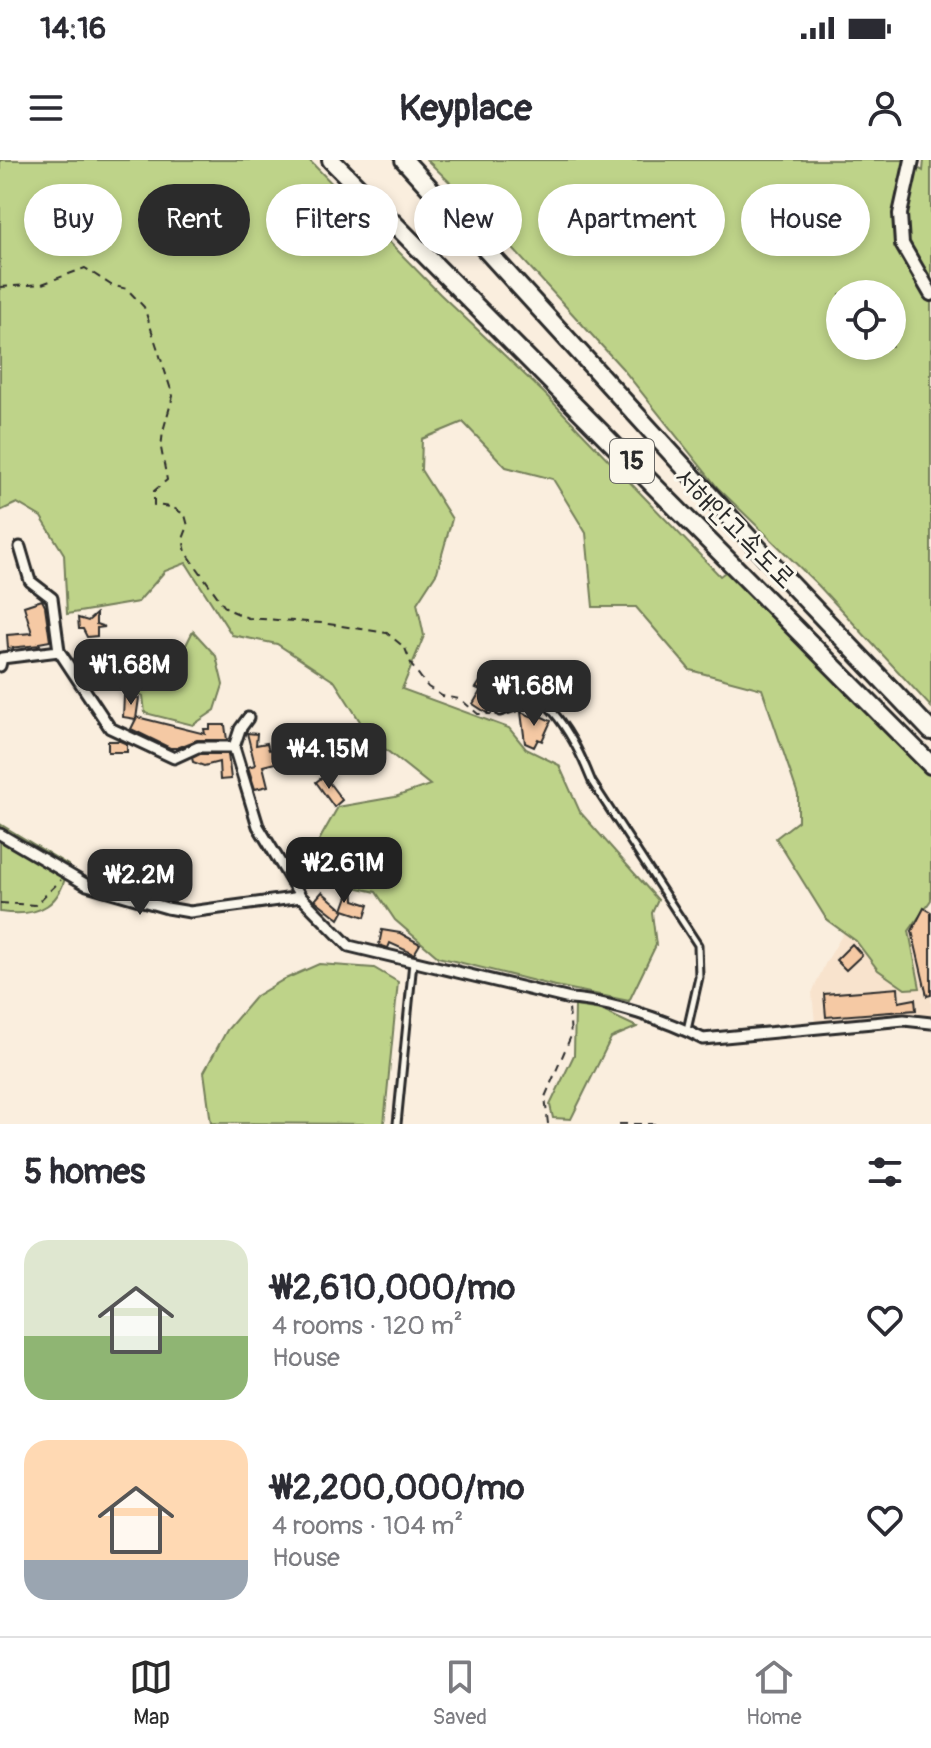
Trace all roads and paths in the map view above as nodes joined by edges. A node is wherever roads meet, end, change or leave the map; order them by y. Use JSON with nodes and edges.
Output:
{"nodes":[{"id":1,"x":331,"y":160,"type":"edge"},
{"id":2,"x":404,"y":160,"type":"edge"},
{"id":3,"x":912,"y":160,"type":"edge"},
{"id":4,"x":0,"y":287,"type":"edge"},
{"id":5,"x":931,"y":294,"type":"edge"},
{"id":6,"x":20,"y":547,"type":"dead end"},
{"id":7,"x":59,"y":651,"type":"junction"},
{"id":8,"x":1,"y":661,"type":"edge"},
{"id":9,"x":500,"y":712,"type":"joint"},
{"id":10,"x":248,"y":718,"type":"dead end"},
{"id":11,"x":931,"y":731,"type":"edge"},
{"id":12,"x":234,"y":747,"type":"junction"},
{"id":13,"x":931,"y":765,"type":"edge"},
{"id":14,"x":0,"y":834,"type":"edge"},
{"id":15,"x":67,"y":873,"type":"junction"},
{"id":16,"x":301,"y":897,"type":"junction"},
{"id":17,"x":0,"y":903,"type":"edge"},
{"id":18,"x":413,"y":961,"type":"junction"},
{"id":19,"x":570,"y":999,"type":"junction"},
{"id":20,"x":931,"y":1023,"type":"edge"},
{"id":21,"x":687,"y":1030,"type":"junction"},
{"id":22,"x":397,"y":1124,"type":"edge"},
{"id":23,"x":548,"y":1124,"type":"edge"},
{"id":24,"x":619,"y":1124,"type":"edge"},
{"id":25,"x":678,"y":1124,"type":"edge"}],
"edges":[{"from":1,"to":13,"type":"highway","name":"서해안고속도로","number":"15"},
{"from":2,"to":11,"type":"highway","name":"서해안고속도로","number":"15"},
{"from":3,"to":5,"type":"main road"},
{"from":4,"to":9,"type":"path"},
{"from":6,"to":7,"type":"street"},
{"from":7,"to":8,"type":"street"},
{"from":7,"to":12,"type":"street"},
{"from":9,"to":21,"type":"lane"},
{"from":10,"to":12,"type":"street"},
{"from":12,"to":16,"type":"street"},
{"from":14,"to":15,"type":"street"},
{"from":15,"to":16,"type":"street"},
{"from":15,"to":17,"type":"path"},
{"from":16,"to":18,"type":"street"},
{"from":18,"to":19,"type":"street"},
{"from":18,"to":22,"type":"lane"},
{"from":19,"to":21,"type":"street"},
{"from":19,"to":23,"type":"path"},
{"from":20,"to":21,"type":"street"},
{"from":24,"to":25,"type":"path"}]}
